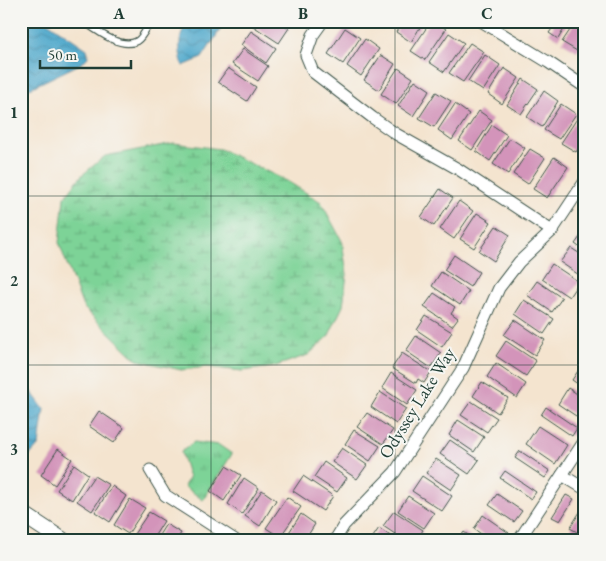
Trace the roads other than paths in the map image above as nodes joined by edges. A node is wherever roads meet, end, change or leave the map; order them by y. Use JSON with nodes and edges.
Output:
{"nodes":[{"id":1,"x":83,"y":21,"type":"edge"},
{"id":2,"x":323,"y":21,"type":"edge"},
{"id":3,"x":481,"y":21,"type":"edge"},
{"id":4,"x":150,"y":22,"type":"edge"},
{"id":5,"x":585,"y":88,"type":"edge"},
{"id":6,"x":585,"y":181,"type":"edge"},
{"id":7,"x":552,"y":231,"type":"junction"},
{"id":8,"x":585,"y":440,"type":"edge"},
{"id":9,"x":150,"y":470,"type":"dead end"},
{"id":10,"x":562,"y":475,"type":"junction"},
{"id":11,"x":585,"y":489,"type":"edge"},
{"id":12,"x":21,"y":512,"type":"edge"},
{"id":13,"x":62,"y":540,"type":"edge"},
{"id":14,"x":235,"y":540,"type":"edge"},
{"id":15,"x":335,"y":540,"type":"edge"},
{"id":16,"x":519,"y":540,"type":"edge"}],
"edges":[{"from":1,"to":4,"type":"lane"},
{"from":2,"to":7,"type":"street"},
{"from":3,"to":5,"type":"street"},
{"from":6,"to":7,"type":"street","name":"Odyssey Lake Way"},
{"from":7,"to":15,"type":"street","name":"Odyssey Lake Way"},
{"from":8,"to":10,"type":"street"},
{"from":9,"to":14,"type":"street"},
{"from":10,"to":11,"type":"street"},
{"from":10,"to":16,"type":"street"},
{"from":12,"to":13,"type":"main road"}]}
